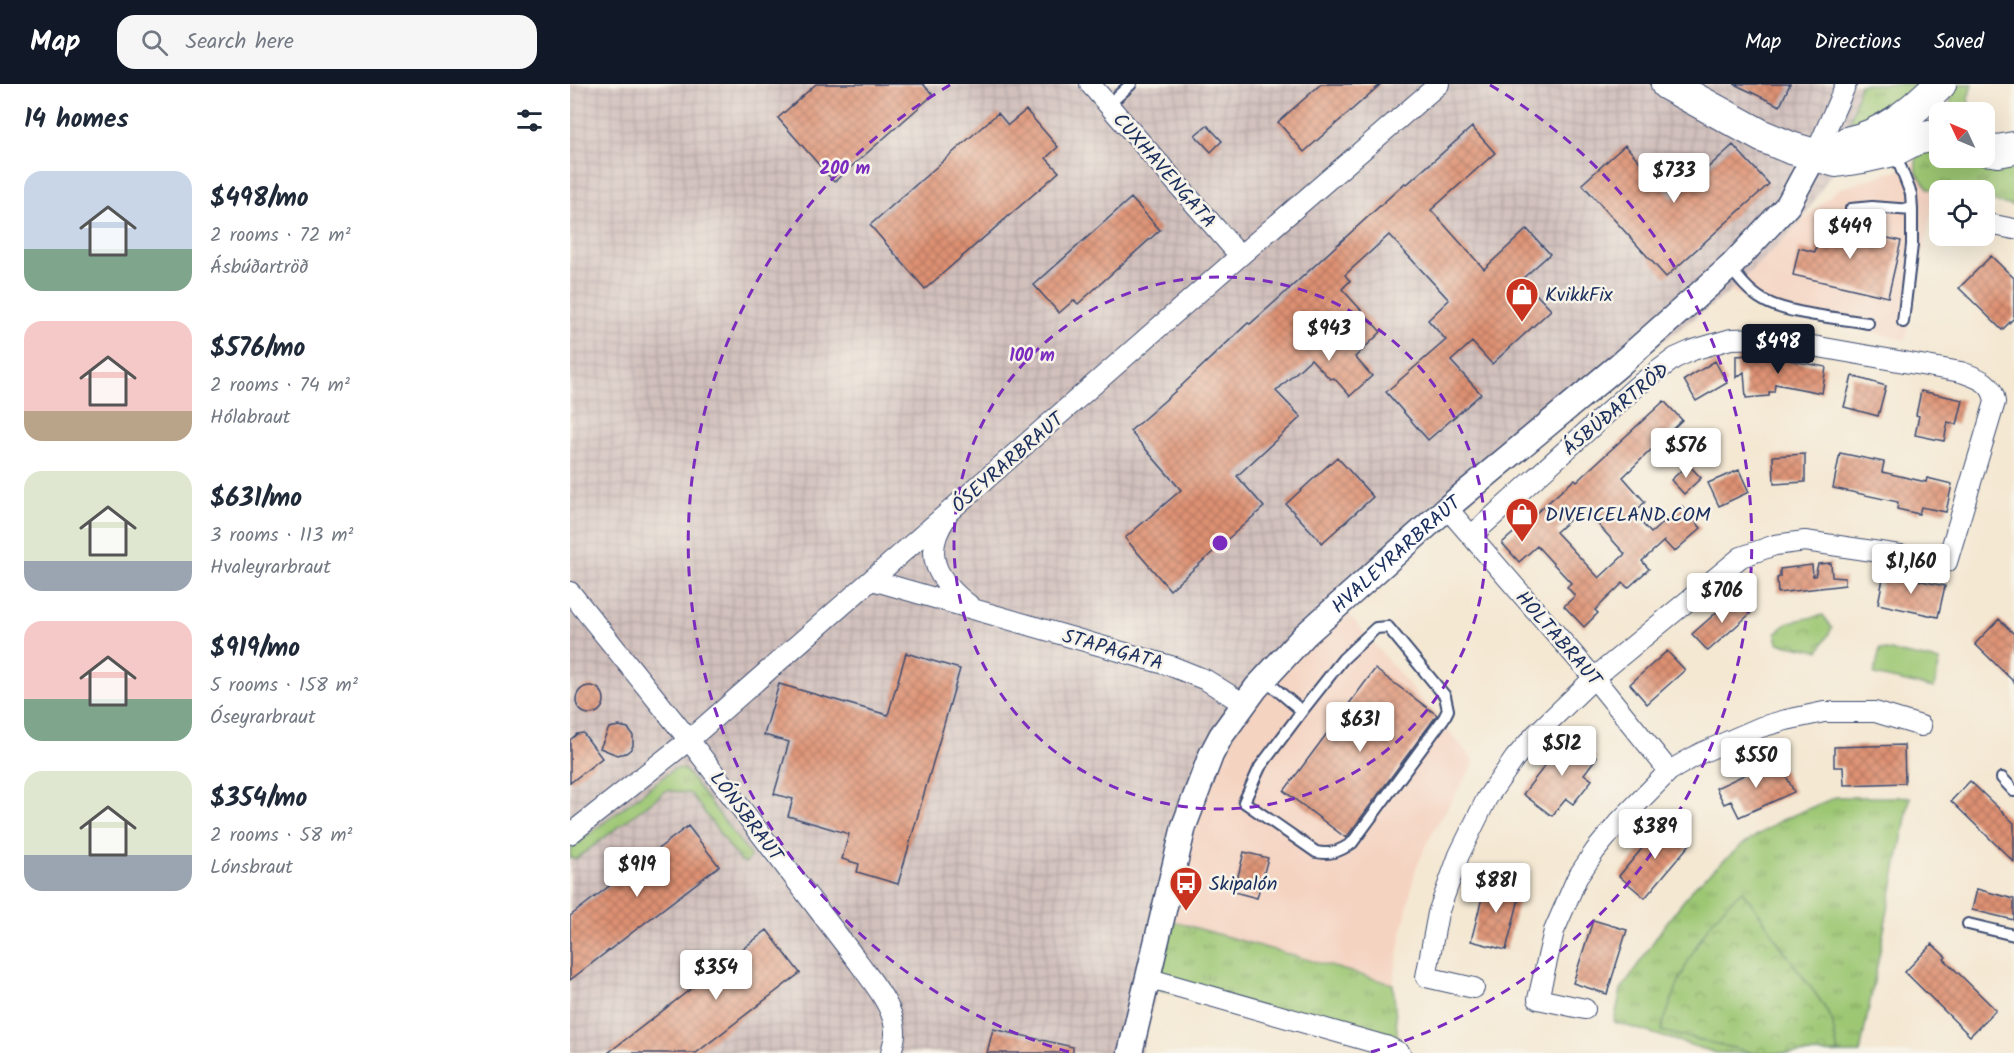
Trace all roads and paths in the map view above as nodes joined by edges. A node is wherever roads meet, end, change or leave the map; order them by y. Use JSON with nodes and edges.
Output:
{"nodes":[{"id":1,"x":1090,"y":84,"type":"edge"},
{"id":2,"x":1131,"y":84,"type":"edge"},
{"id":3,"x":1439,"y":84,"type":"edge"},
{"id":4,"x":1667,"y":84,"type":"edge"},
{"id":5,"x":1846,"y":84,"type":"edge"},
{"id":6,"x":1940,"y":84,"type":"edge"},
{"id":7,"x":1945,"y":84,"type":"edge"},
{"id":8,"x":1944,"y":102,"type":"edge"},
{"id":9,"x":1108,"y":105,"type":"junction"},
{"id":10,"x":1929,"y":137,"type":"edge"},
{"id":11,"x":1894,"y":150,"type":"junction"},
{"id":12,"x":1815,"y":155,"type":"junction"},
{"id":13,"x":1851,"y":208,"type":"dead end"},
{"id":14,"x":1912,"y":210,"type":"junction"},
{"id":15,"x":1995,"y":225,"type":"edge"},
{"id":16,"x":2014,"y":229,"type":"edge"},
{"id":17,"x":1240,"y":256,"type":"junction"},
{"id":18,"x":1730,"y":267,"type":"junction"},
{"id":19,"x":1903,"y":322,"type":"dead end"},
{"id":20,"x":1868,"y":323,"type":"dead end"},
{"id":21,"x":1447,"y":508,"type":"junction"},
{"id":22,"x":951,"y":511,"type":"junction"},
{"id":23,"x":1470,"y":536,"type":"junction"},
{"id":24,"x":872,"y":580,"type":"junction"},
{"id":25,"x":570,"y":592,"type":"edge"},
{"id":26,"x":976,"y":610,"type":"junction"},
{"id":27,"x":1594,"y":678,"type":"junction"},
{"id":28,"x":1264,"y":679,"type":"junction"},
{"id":29,"x":1244,"y":704,"type":"junction"},
{"id":30,"x":1302,"y":711,"type":"junction"},
{"id":31,"x":1921,"y":726,"type":"dead end"},
{"id":32,"x":689,"y":740,"type":"junction"},
{"id":33,"x":1669,"y":771,"type":"junction"},
{"id":34,"x":2002,"y":778,"type":"dead end"},
{"id":35,"x":2014,"y":791,"type":"edge"},
{"id":36,"x":570,"y":834,"type":"edge"},
{"id":37,"x":1968,"y":924,"type":"dead end"},
{"id":38,"x":2014,"y":934,"type":"edge"},
{"id":39,"x":1147,"y":978,"type":"junction"},
{"id":40,"x":1474,"y":988,"type":"dead end"},
{"id":41,"x":1585,"y":1010,"type":"dead end"},
{"id":42,"x":891,"y":1053,"type":"edge"},
{"id":43,"x":1130,"y":1053,"type":"edge"},
{"id":44,"x":1400,"y":1053,"type":"edge"}],
"edges":[{"from":1,"to":9,"type":"street","name":"CUXHAVENGATA"},
{"from":2,"to":9,"type":"lane"},
{"from":3,"to":17,"type":"street","name":"ÓSEYRARBRAUT"},
{"from":4,"to":12,"type":"main road"},
{"from":5,"to":12,"type":"street"},
{"from":6,"to":12,"type":"main road"},
{"from":7,"to":8,"type":"main road"},
{"from":9,"to":17,"type":"street","name":"CUXHAVENGATA"},
{"from":10,"to":11,"type":"main road"},
{"from":11,"to":12,"type":"main road"},
{"from":11,"to":14,"type":"lane"},
{"from":12,"to":18,"type":"street","name":"HVALEYRARBRAUT"},
{"from":13,"to":14,"type":"lane"},
{"from":14,"to":19,"type":"lane"},
{"from":15,"to":16,"type":"street"},
{"from":17,"to":22,"type":"street","name":"ÓSEYRARBRAUT"},
{"from":18,"to":20,"type":"lane"},
{"from":18,"to":21,"type":"street","name":"HVALEYRARBRAUT"},
{"from":21,"to":23,"type":"street","name":"HOLTABRAUT"},
{"from":21,"to":28,"type":"street","name":"HVALEYRARBRAUT"},
{"from":22,"to":24,"type":"street","name":"ÓSEYRARBRAUT"},
{"from":22,"to":26,"type":"street","name":"STAPAGATA"},
{"from":23,"to":27,"type":"street","name":"HOLTABRAUT"},
{"from":23,"to":27,"type":"street","name":"ÁSBÚÐARTRÖÐ"},
{"from":24,"to":26,"type":"street","name":"STAPAGATA"},
{"from":24,"to":32,"type":"street","name":"ÓSEYRARBRAUT"},
{"from":25,"to":32,"type":"street","name":"LÓNSBRAUT"},
{"from":26,"to":29,"type":"street","name":"STAPAGATA"},
{"from":27,"to":33,"type":"street","name":"HOLTABRAUT"},
{"from":27,"to":40,"type":"street"},
{"from":28,"to":29,"type":"street","name":"HVALEYRARBRAUT"},
{"from":28,"to":30,"type":"lane"},
{"from":29,"to":39,"type":"street","name":"HVALEYRARBRAUT"},
{"from":30,"to":30,"type":"lane"},
{"from":31,"to":33,"type":"street"},
{"from":32,"to":36,"type":"street","name":"ÓSEYRARBRAUT"},
{"from":32,"to":42,"type":"street","name":"LÓNSBRAUT"},
{"from":33,"to":41,"type":"street"},
{"from":34,"to":35,"type":"lane"},
{"from":37,"to":38,"type":"lane"},
{"from":39,"to":43,"type":"street","name":"HVALEYRARBRAUT"},
{"from":39,"to":44,"type":"street"}]}
